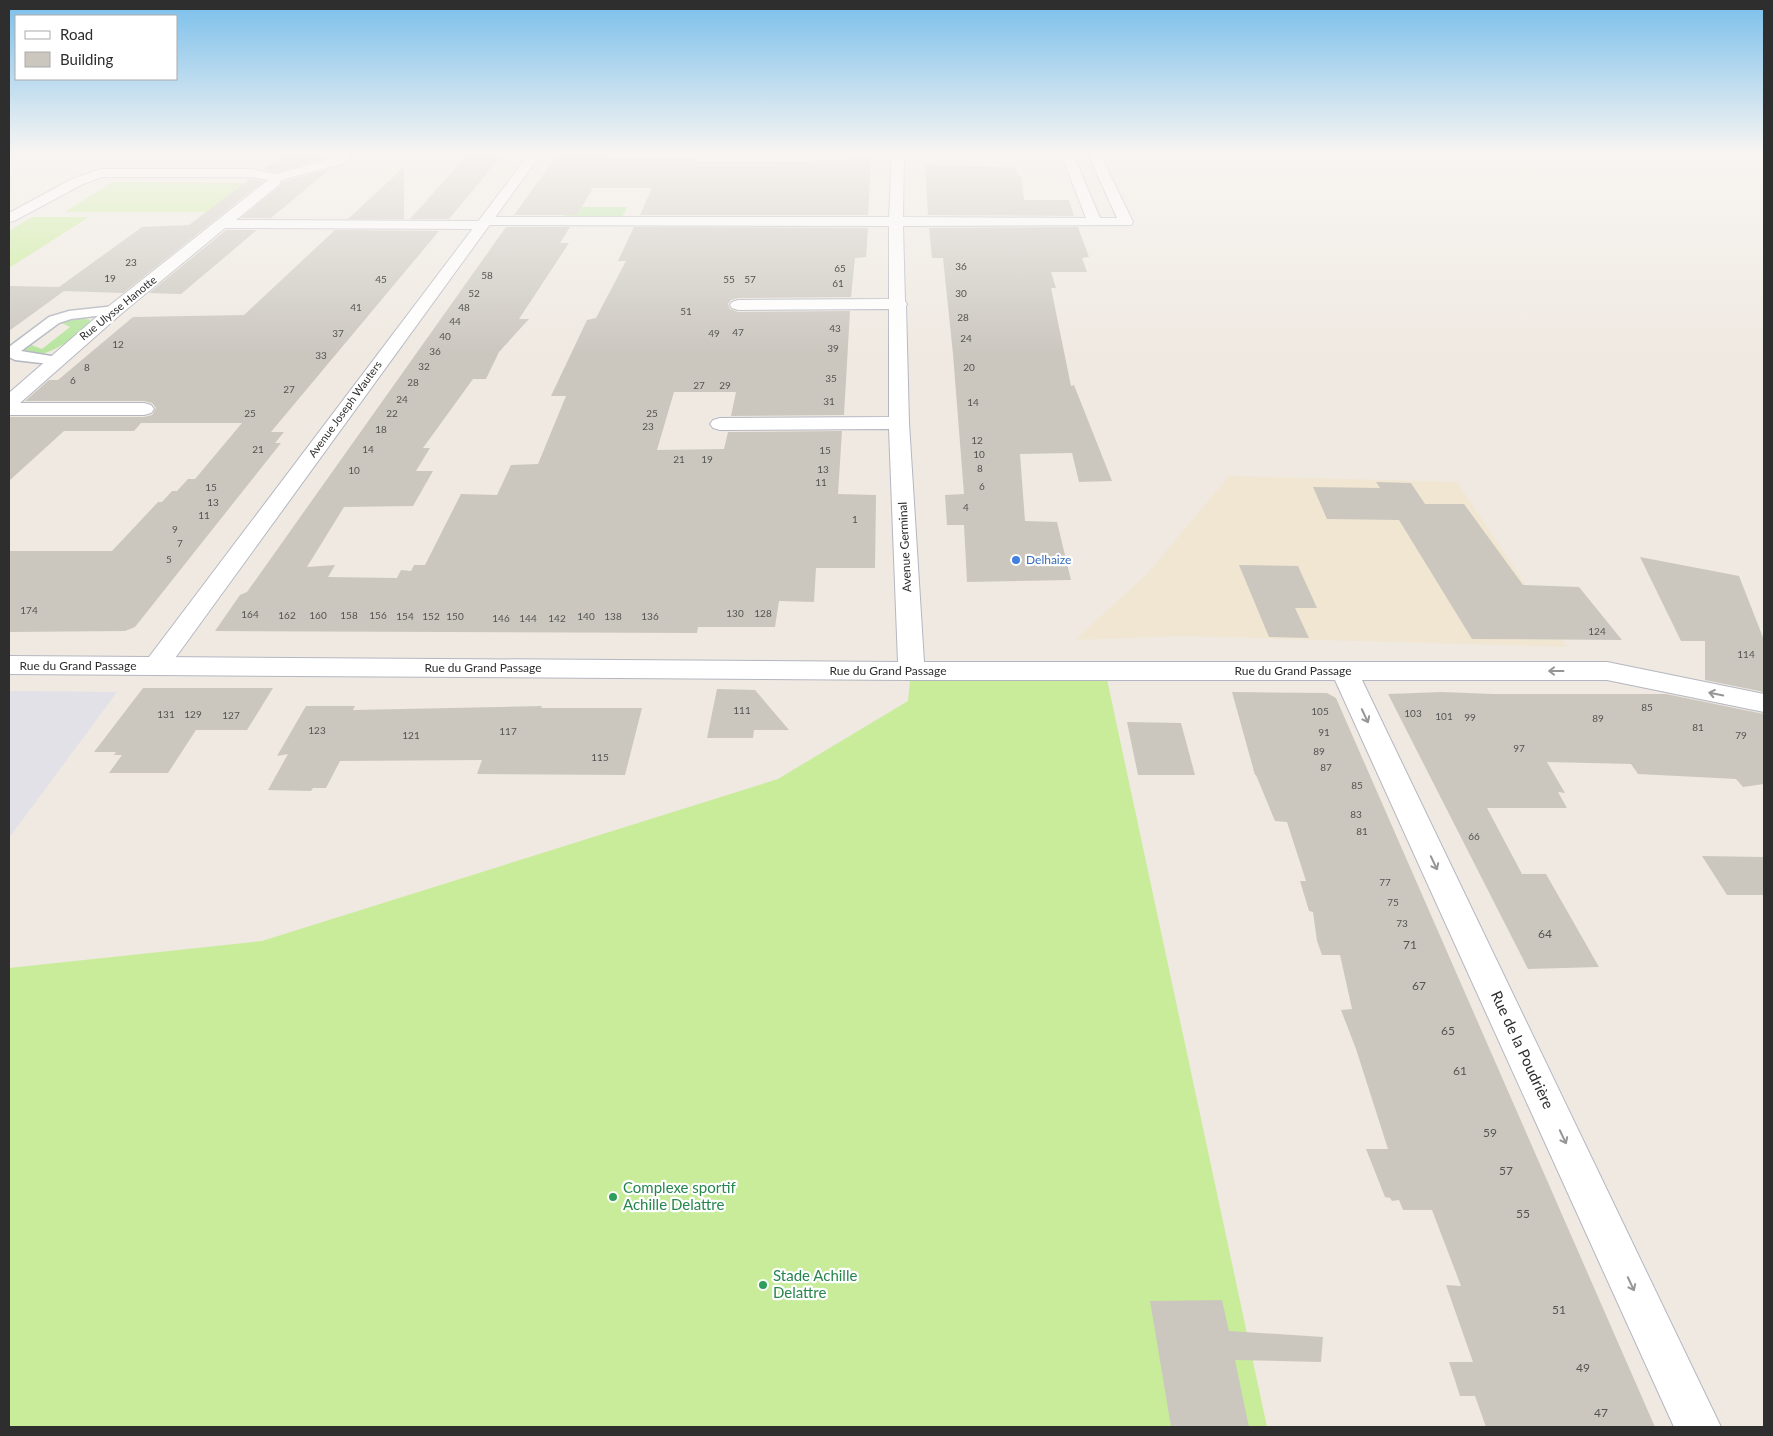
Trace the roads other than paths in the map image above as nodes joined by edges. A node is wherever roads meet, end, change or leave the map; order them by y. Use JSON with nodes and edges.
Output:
{"nodes":[{"id":1,"x":226,"y":221,"type":"edge"},
{"id":2,"x":484,"y":221,"type":"edge"},
{"id":3,"x":489,"y":221,"type":"edge"},
{"id":4,"x":1126,"y":221,"type":"edge"},
{"id":5,"x":896,"y":222,"type":"junction"},
{"id":6,"x":1095,"y":222,"type":"joint"},
{"id":7,"x":899,"y":304,"type":"junction"},
{"id":8,"x":738,"y":305,"type":"dead end"},
{"id":9,"x":114,"y":310,"type":"junction"},
{"id":10,"x":58,"y":361,"type":"junction"},
{"id":11,"x":9,"y":403,"type":"edge"},
{"id":12,"x":9,"y":409,"type":"edge"},
{"id":13,"x":144,"y":409,"type":"dead end"},
{"id":14,"x":899,"y":423,"type":"junction"},
{"id":15,"x":720,"y":424,"type":"dead end"},
{"id":16,"x":9,"y":665,"type":"edge"},
{"id":17,"x":156,"y":666,"type":"junction"},
{"id":18,"x":911,"y":671,"type":"junction"},
{"id":19,"x":1345,"y":672,"type":"junction"},
{"id":20,"x":1764,"y":703,"type":"edge"},
{"id":21,"x":1698,"y":1427,"type":"edge"}],
"edges":[{"from":1,"to":9,"type":"street","name":"Rue Ulysse Hanotte"},
{"from":2,"to":17,"type":"street","name":"Avenue Joseph Wauters"},
{"from":3,"to":5,"type":"street"},
{"from":4,"to":6,"type":"street"},
{"from":5,"to":6,"type":"street"},
{"from":5,"to":7,"type":"street","name":"Avenue Germinal"},
{"from":7,"to":8,"type":"street"},
{"from":7,"to":14,"type":"street","name":"Avenue Germinal"},
{"from":9,"to":10,"type":"street","name":"Rue Ulysse Hanotte"},
{"from":9,"to":10,"type":"lane"},
{"from":10,"to":11,"type":"street","name":"Rue Ulysse Hanotte"},
{"from":12,"to":13,"type":"street"},
{"from":14,"to":15,"type":"street"},
{"from":14,"to":18,"type":"street","name":"Avenue Germinal"},
{"from":16,"to":17,"type":"street","name":"Rue du Grand Passage"},
{"from":17,"to":18,"type":"street","name":"Rue du Grand Passage"},
{"from":18,"to":19,"type":"street","name":"Rue du Grand Passage"},
{"from":20,"to":19,"type":"street","name":"Rue du Grand Passage","one_way":true},
{"from":19,"to":21,"type":"street","name":"Rue de la Poudrière","one_way":true}]}
